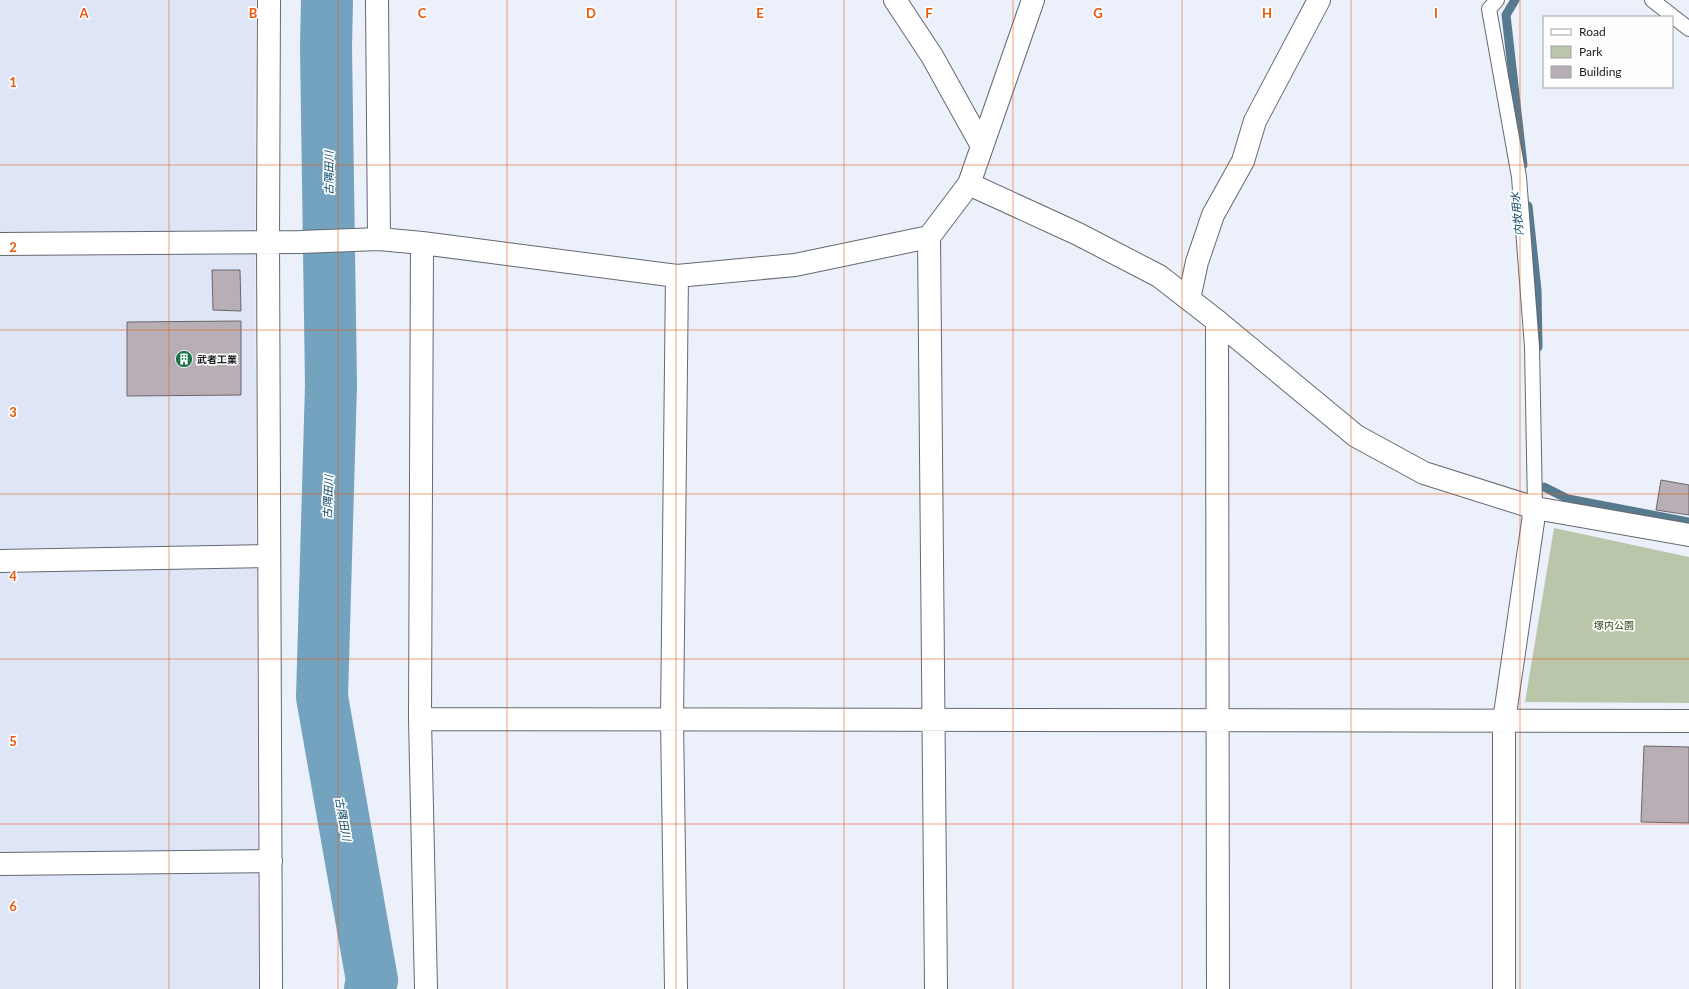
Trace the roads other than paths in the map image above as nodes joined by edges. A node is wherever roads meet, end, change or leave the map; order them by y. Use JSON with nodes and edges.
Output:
{"nodes":[{"id":1,"x":269,"y":0,"type":"edge"},
{"id":2,"x":377,"y":0,"type":"edge"},
{"id":3,"x":895,"y":0,"type":"edge"},
{"id":4,"x":1033,"y":0,"type":"edge"},
{"id":5,"x":1319,"y":0,"type":"edge"},
{"id":6,"x":1497,"y":0,"type":"edge"},
{"id":7,"x":1652,"y":0,"type":"edge"},
{"id":8,"x":1672,"y":16,"type":"edge"},
{"id":9,"x":1673,"y":16,"type":"edge"},
{"id":10,"x":1689,"y":29,"type":"edge"},
{"id":11,"x":982,"y":146,"type":"junction"},
{"id":12,"x":969,"y":184,"type":"junction"},
{"id":13,"x":929,"y":237,"type":"junction"},
{"id":14,"x":379,"y":239,"type":"junction"},
{"id":15,"x":268,"y":241,"type":"junction"},
{"id":16,"x":422,"y":243,"type":"junction"},
{"id":17,"x":0,"y":244,"type":"edge"},
{"id":18,"x":677,"y":276,"type":"junction"},
{"id":19,"x":1189,"y":298,"type":"junction"},
{"id":20,"x":1217,"y":321,"type":"junction"},
{"id":21,"x":1535,"y":508,"type":"junction"},
{"id":22,"x":1689,"y":535,"type":"edge"},
{"id":23,"x":269,"y":556,"type":"junction"},
{"id":24,"x":0,"y":561,"type":"edge"},
{"id":25,"x":420,"y":719,"type":"junction"},
{"id":26,"x":672,"y":720,"type":"junction"},
{"id":27,"x":933,"y":720,"type":"junction"},
{"id":28,"x":1218,"y":720,"type":"junction"},
{"id":29,"x":1504,"y":721,"type":"junction"},
{"id":30,"x":1689,"y":721,"type":"edge"},
{"id":31,"x":270,"y":861,"type":"junction"},
{"id":32,"x":0,"y":864,"type":"edge"},
{"id":33,"x":271,"y":989,"type":"edge"},
{"id":34,"x":426,"y":989,"type":"edge"},
{"id":35,"x":676,"y":989,"type":"edge"},
{"id":36,"x":936,"y":989,"type":"edge"},
{"id":37,"x":1218,"y":989,"type":"edge"},
{"id":38,"x":1504,"y":989,"type":"edge"}],
"edges":[{"from":1,"to":15,"type":"street"},
{"from":2,"to":14,"type":"street"},
{"from":3,"to":11,"type":"street"},
{"from":4,"to":11,"type":"street"},
{"from":5,"to":19,"type":"street"},
{"from":6,"to":21,"type":"lane"},
{"from":7,"to":8,"type":"lane"},
{"from":9,"to":10,"type":"lane"},
{"from":11,"to":12,"type":"street"},
{"from":12,"to":13,"type":"street"},
{"from":12,"to":19,"type":"street"},
{"from":13,"to":18,"type":"street"},
{"from":13,"to":27,"type":"street"},
{"from":14,"to":15,"type":"street"},
{"from":14,"to":16,"type":"street"},
{"from":15,"to":17,"type":"street"},
{"from":15,"to":23,"type":"street"},
{"from":16,"to":18,"type":"street"},
{"from":16,"to":25,"type":"street"},
{"from":18,"to":26,"type":"street"},
{"from":19,"to":20,"type":"street"},
{"from":20,"to":21,"type":"street"},
{"from":20,"to":28,"type":"street"},
{"from":21,"to":22,"type":"street"},
{"from":21,"to":29,"type":"street"},
{"from":23,"to":24,"type":"street"},
{"from":23,"to":31,"type":"street"},
{"from":25,"to":26,"type":"street"},
{"from":25,"to":34,"type":"street"},
{"from":26,"to":27,"type":"street"},
{"from":26,"to":35,"type":"street"},
{"from":27,"to":28,"type":"street"},
{"from":27,"to":36,"type":"street"},
{"from":28,"to":29,"type":"street"},
{"from":28,"to":37,"type":"street"},
{"from":29,"to":30,"type":"street"},
{"from":29,"to":38,"type":"street"},
{"from":31,"to":32,"type":"street"},
{"from":31,"to":33,"type":"street"}]}
